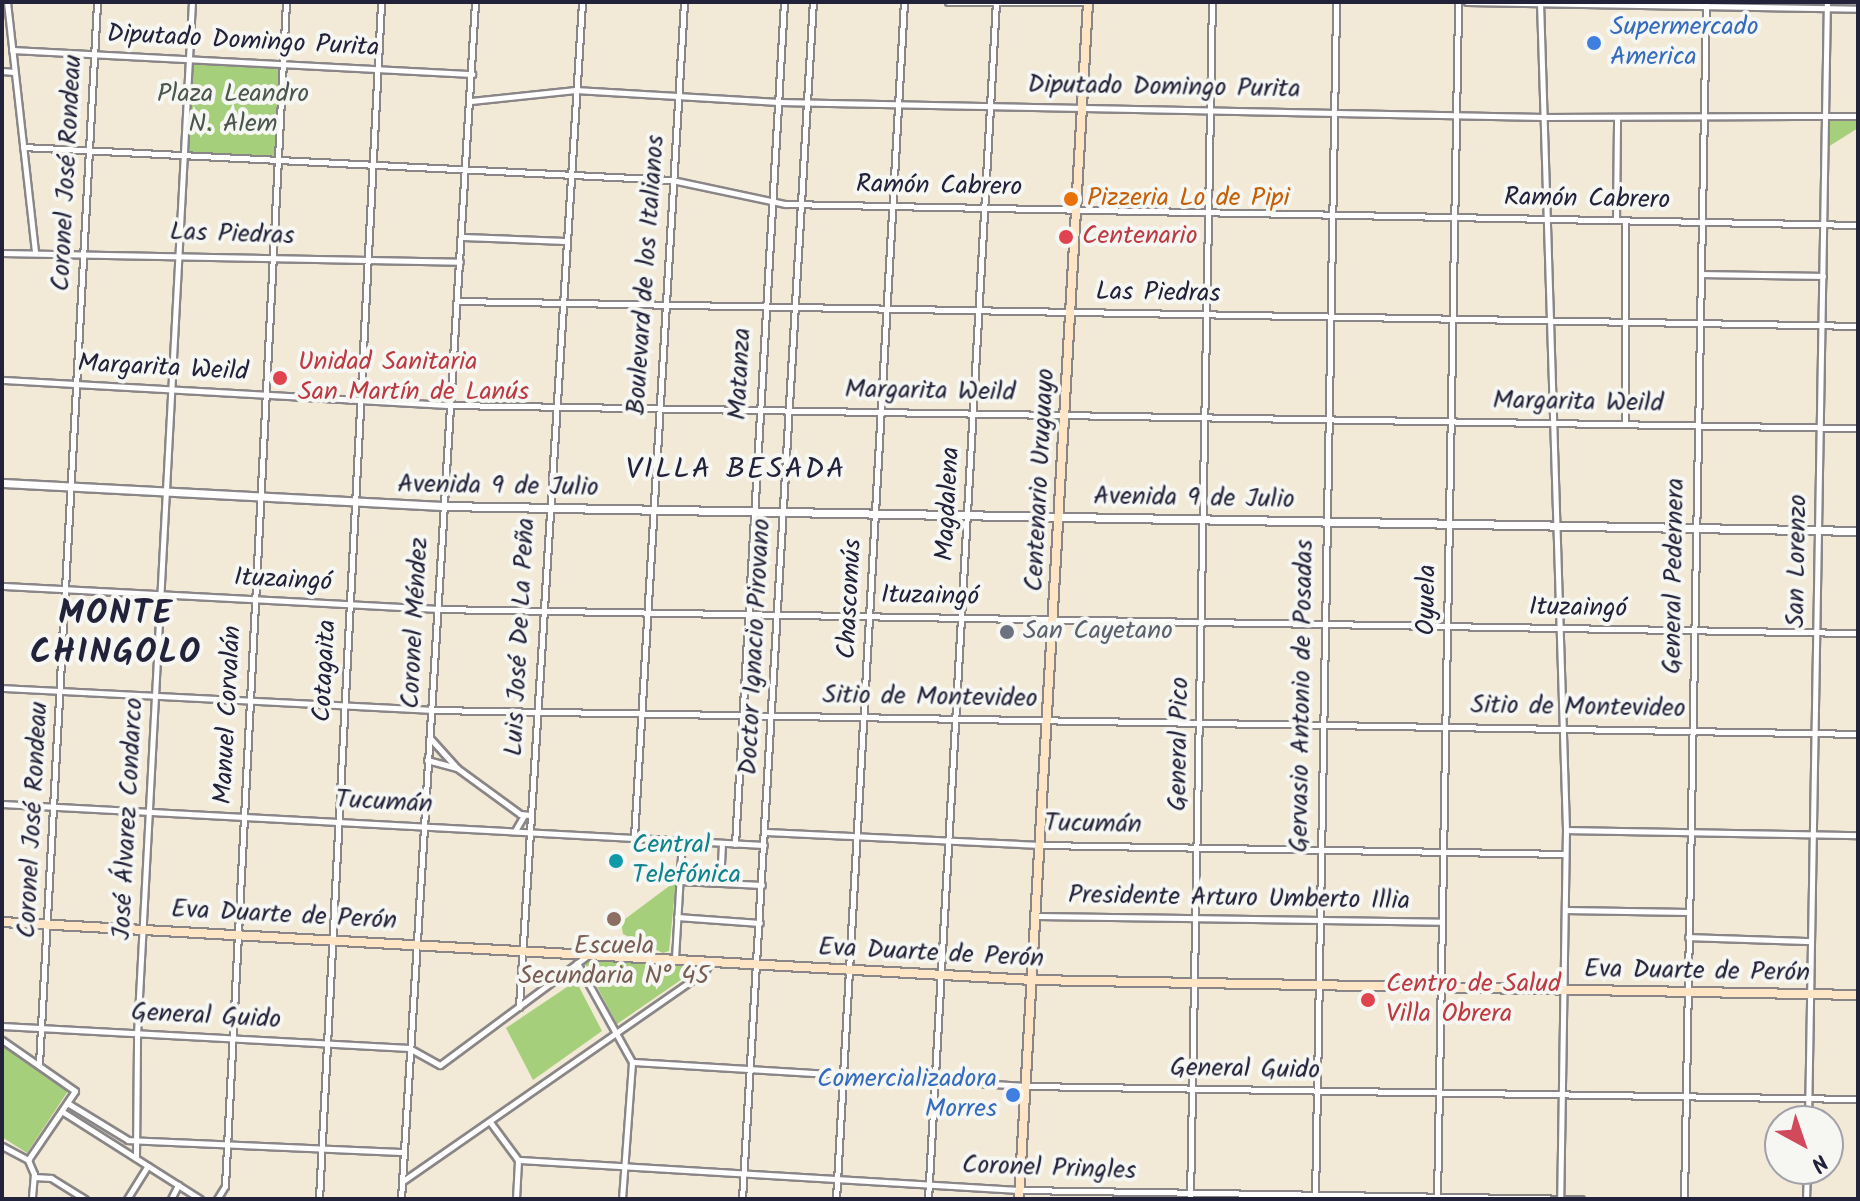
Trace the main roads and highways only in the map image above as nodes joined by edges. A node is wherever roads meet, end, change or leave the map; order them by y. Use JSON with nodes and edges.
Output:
{"nodes":[{"id":1,"x":1087,"y":2,"type":"edge"},
{"id":2,"x":2,"y":922,"type":"edge"},
{"id":3,"x":1033,"y":980,"type":"junction"},
{"id":4,"x":1858,"y":995,"type":"edge"},
{"id":5,"x":1020,"y":1194,"type":"edge"}],
"edges":[{"from":1,"to":3,"type":"main road","name":"Centenario Uruguayo"},
{"from":2,"to":3,"type":"main road","name":"Eva Duarte de Perón"},
{"from":3,"to":4,"type":"main road","name":"Eva Duarte de Perón"},
{"from":3,"to":5,"type":"main road","name":"Centenario Uruguayo"}]}
